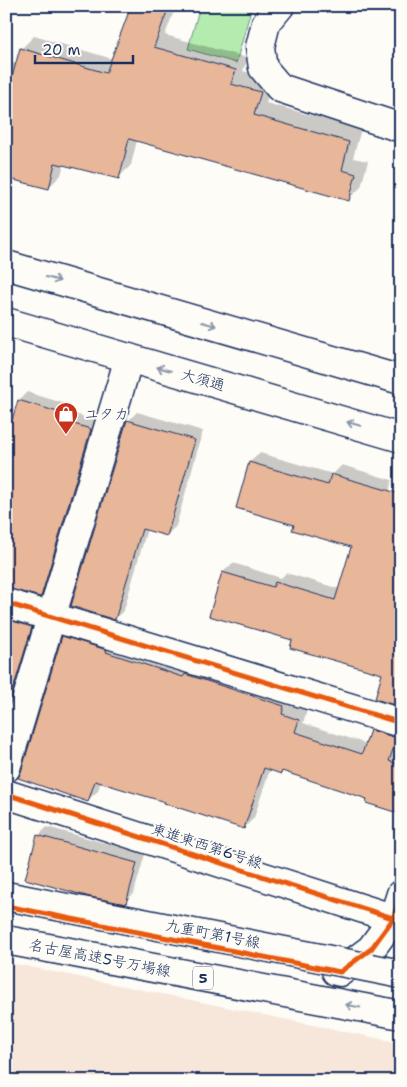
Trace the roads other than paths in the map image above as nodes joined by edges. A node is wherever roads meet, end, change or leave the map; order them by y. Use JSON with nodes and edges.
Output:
{"nodes":[{"id":1,"x":280,"y":6,"type":"edge"},
{"id":2,"x":401,"y":128,"type":"edge"},
{"id":3,"x":6,"y":265,"type":"edge"},
{"id":4,"x":6,"y":322,"type":"edge"},
{"id":5,"x":129,"y":358,"type":"junction"},
{"id":6,"x":401,"y":380,"type":"edge"},
{"id":7,"x":401,"y":438,"type":"edge"},
{"id":8,"x":6,"y":603,"type":"edge"},
{"id":9,"x":51,"y":617,"type":"junction"},
{"id":10,"x":401,"y":723,"type":"edge"},
{"id":11,"x":6,"y":768,"type":"edge"},
{"id":12,"x":6,"y":794,"type":"edge"},
{"id":13,"x":6,"y":896,"type":"edge"},
{"id":14,"x":6,"y":906,"type":"edge"},
{"id":15,"x":398,"y":911,"type":"edge"},
{"id":16,"x":6,"y":940,"type":"edge"},
{"id":17,"x":401,"y":974,"type":"edge"},
{"id":18,"x":401,"y":1015,"type":"edge"}],
"edges":[{"from":1,"to":2,"type":"main road"},
{"from":3,"to":6,"type":"main road","one_way":true},
{"from":4,"to":5,"type":"main road","name":"大須通"},
{"from":7,"to":5,"type":"main road","name":"大須通","one_way":true},
{"from":5,"to":9,"type":"main road"},
{"from":8,"to":9,"type":"main road"},
{"from":9,"to":10,"type":"main road"},
{"from":9,"to":11,"type":"main road"},
{"from":12,"to":15,"type":"main road","name":"東進東西第6号線"},
{"from":13,"to":17,"type":"main road","bridge":true},
{"from":14,"to":15,"type":"main road","name":"九重町第1号線"},
{"from":18,"to":16,"type":"main road","name":"名古屋高速5号万場線","number":"5","one_way":true}]}
